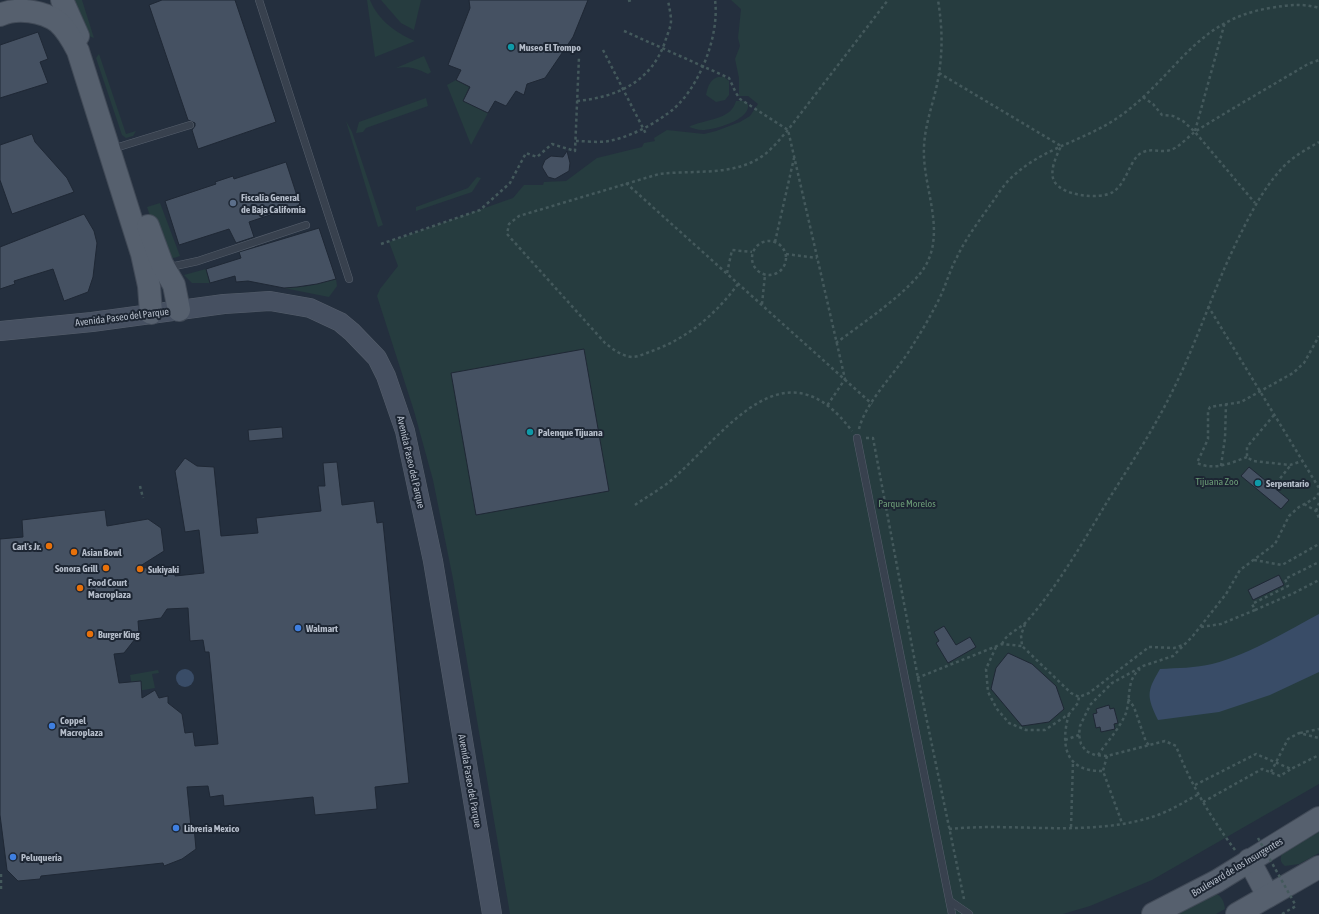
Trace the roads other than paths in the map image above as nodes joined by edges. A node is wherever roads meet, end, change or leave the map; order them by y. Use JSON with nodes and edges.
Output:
{"nodes":[{"id":1,"x":62,"y":0,"type":"edge"},
{"id":2,"x":259,"y":0,"type":"edge"},
{"id":3,"x":0,"y":15,"type":"edge"},
{"id":4,"x":190,"y":125,"type":"dead end"},
{"id":5,"x":115,"y":148,"type":"junction"},
{"id":6,"x":306,"y":225,"type":"dead end"},
{"id":7,"x":162,"y":264,"type":"junction"},
{"id":8,"x":349,"y":279,"type":"dead end"},
{"id":9,"x":179,"y":310,"type":"junction"},
{"id":10,"x":151,"y":313,"type":"junction"},
{"id":11,"x":0,"y":331,"type":"edge"},
{"id":12,"x":857,"y":438,"type":"road end"},
{"id":13,"x":1319,"y":818,"type":"edge"},
{"id":14,"x":1245,"y":854,"type":"junction"},
{"id":15,"x":1319,"y":867,"type":"edge"},
{"id":16,"x":1268,"y":896,"type":"junction"},
{"id":17,"x":950,"y":901,"type":"junction"},
{"id":18,"x":492,"y":914,"type":"edge"},
{"id":19,"x":952,"y":914,"type":"edge"},
{"id":20,"x":969,"y":914,"type":"edge"},
{"id":21,"x":1153,"y":914,"type":"edge"},
{"id":22,"x":1237,"y":914,"type":"edge"}],
"edges":[{"from":1,"to":5,"type":"main road"},
{"from":2,"to":8,"type":"lane"},
{"from":3,"to":5,"type":"main road"},
{"from":4,"to":5,"type":"lane"},
{"from":5,"to":7,"type":"main road"},
{"from":5,"to":10,"type":"main road"},
{"from":6,"to":7,"type":"lane"},
{"from":7,"to":9,"type":"main road"},
{"from":9,"to":10,"type":"main road","name":"Avenida Paseo del Parque"},
{"from":9,"to":18,"type":"main road","name":"Avenida Paseo del Parque"},
{"from":10,"to":11,"type":"main road","name":"Avenida Paseo del Parque"},
{"from":12,"to":17,"type":"lane"},
{"from":13,"to":14,"type":"main road","name":"Boulevard de los Insurgentes"},
{"from":14,"to":16,"type":"main road"},
{"from":14,"to":21,"type":"main road","name":"Boulevard de los Insurgentes"},
{"from":15,"to":16,"type":"main road"},
{"from":16,"to":22,"type":"main road"},
{"from":17,"to":19,"type":"lane"},
{"from":17,"to":20,"type":"lane"}]}
